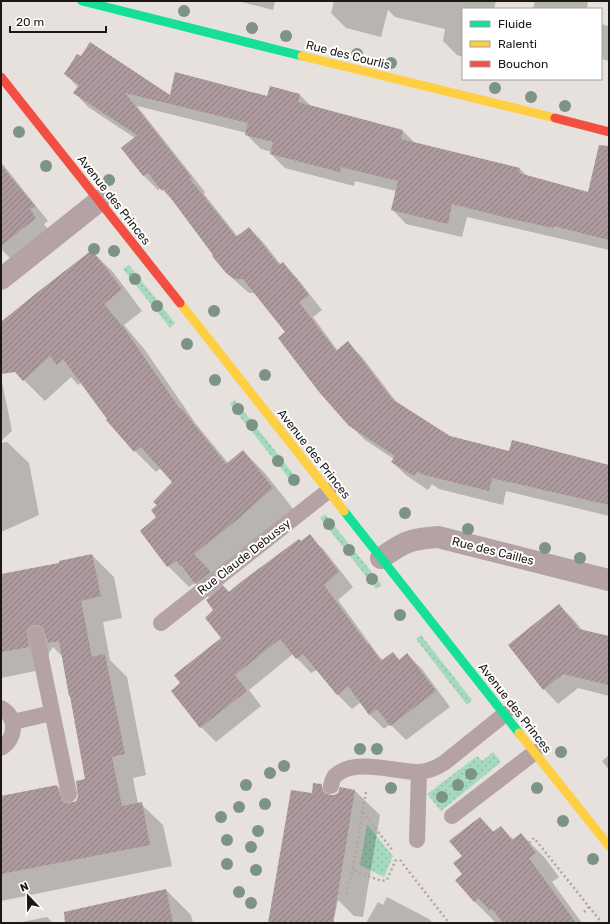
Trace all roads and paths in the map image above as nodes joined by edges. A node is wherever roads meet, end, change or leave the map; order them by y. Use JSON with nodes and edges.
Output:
{"nodes":[{"id":1,"x":82,"y":1,"type":"edge"},
{"id":2,"x":1,"y":77,"type":"edge"},
{"id":3,"x":609,"y":132,"type":"edge"},
{"id":4,"x":99,"y":201,"type":"junction"},
{"id":5,"x":1,"y":279,"type":"edge"},
{"id":6,"x":328,"y":491,"type":"junction"},
{"id":7,"x":381,"y":558,"type":"junction"},
{"id":8,"x":609,"y":580,"type":"edge"},
{"id":9,"x":160,"y":623,"type":"dead end"},
{"id":10,"x":36,"y":634,"type":"dead end"},
{"id":11,"x":1,"y":708,"type":"edge"},
{"id":12,"x":52,"y":713,"type":"junction"},
{"id":13,"x":504,"y":714,"type":"junction"},
{"id":14,"x":13,"y":722,"type":"junction"},
{"id":15,"x":1,"y":748,"type":"edge"},
{"id":16,"x":535,"y":752,"type":"junction"},
{"id":17,"x":419,"y":772,"type":"junction"},
{"id":18,"x":331,"y":786,"type":"dead end"},
{"id":19,"x":367,"y":790,"type":"dead end"},
{"id":20,"x":69,"y":794,"type":"dead end"},
{"id":21,"x":363,"y":812,"type":"junction"},
{"id":22,"x":452,"y":816,"type":"dead end"},
{"id":23,"x":417,"y":840,"type":"dead end"},
{"id":24,"x":529,"y":843,"type":"dead end"},
{"id":25,"x":609,"y":846,"type":"edge"},
{"id":26,"x":397,"y":857,"type":"junction"},
{"id":27,"x":353,"y":867,"type":"junction"},
{"id":28,"x":346,"y":894,"type":"dead end"},
{"id":29,"x":590,"y":907,"type":"junction"},
{"id":30,"x":584,"y":912,"type":"dead end"},
{"id":31,"x":449,"y":923,"type":"edge"},
{"id":32,"x":602,"y":923,"type":"edge"}],
"edges":[{"from":1,"to":3,"type":"main road","name":"Rue des Courlis"},
{"from":2,"to":4,"type":"main road","name":"Avenue des Princes"},
{"from":4,"to":5,"type":"street"},
{"from":4,"to":6,"type":"main road","name":"Avenue des Princes"},
{"from":6,"to":7,"type":"main road","name":"Avenue des Princes"},
{"from":6,"to":9,"type":"lane","name":"Rue Claude Debussy"},
{"from":7,"to":8,"type":"street","name":"Rue des Cailles"},
{"from":7,"to":13,"type":"main road","name":"Avenue des Princes"},
{"from":10,"to":12,"type":"lane"},
{"from":11,"to":14,"type":"lane"},
{"from":12,"to":14,"type":"lane"},
{"from":12,"to":20,"type":"lane"},
{"from":13,"to":16,"type":"main road","name":"Avenue des Princes"},
{"from":13,"to":17,"type":"lane"},
{"from":14,"to":15,"type":"lane"},
{"from":16,"to":22,"type":"lane"},
{"from":16,"to":25,"type":"main road","name":"Avenue des Princes"},
{"from":17,"to":18,"type":"lane"},
{"from":17,"to":23,"type":"lane"},
{"from":19,"to":21,"type":"path"},
{"from":21,"to":26,"type":"path"},
{"from":21,"to":27,"type":"path"},
{"from":24,"to":29,"type":"path"},
{"from":26,"to":27,"type":"path"},
{"from":26,"to":31,"type":"path"},
{"from":27,"to":28,"type":"path"},
{"from":29,"to":30,"type":"path"},
{"from":29,"to":32,"type":"path"}]}
